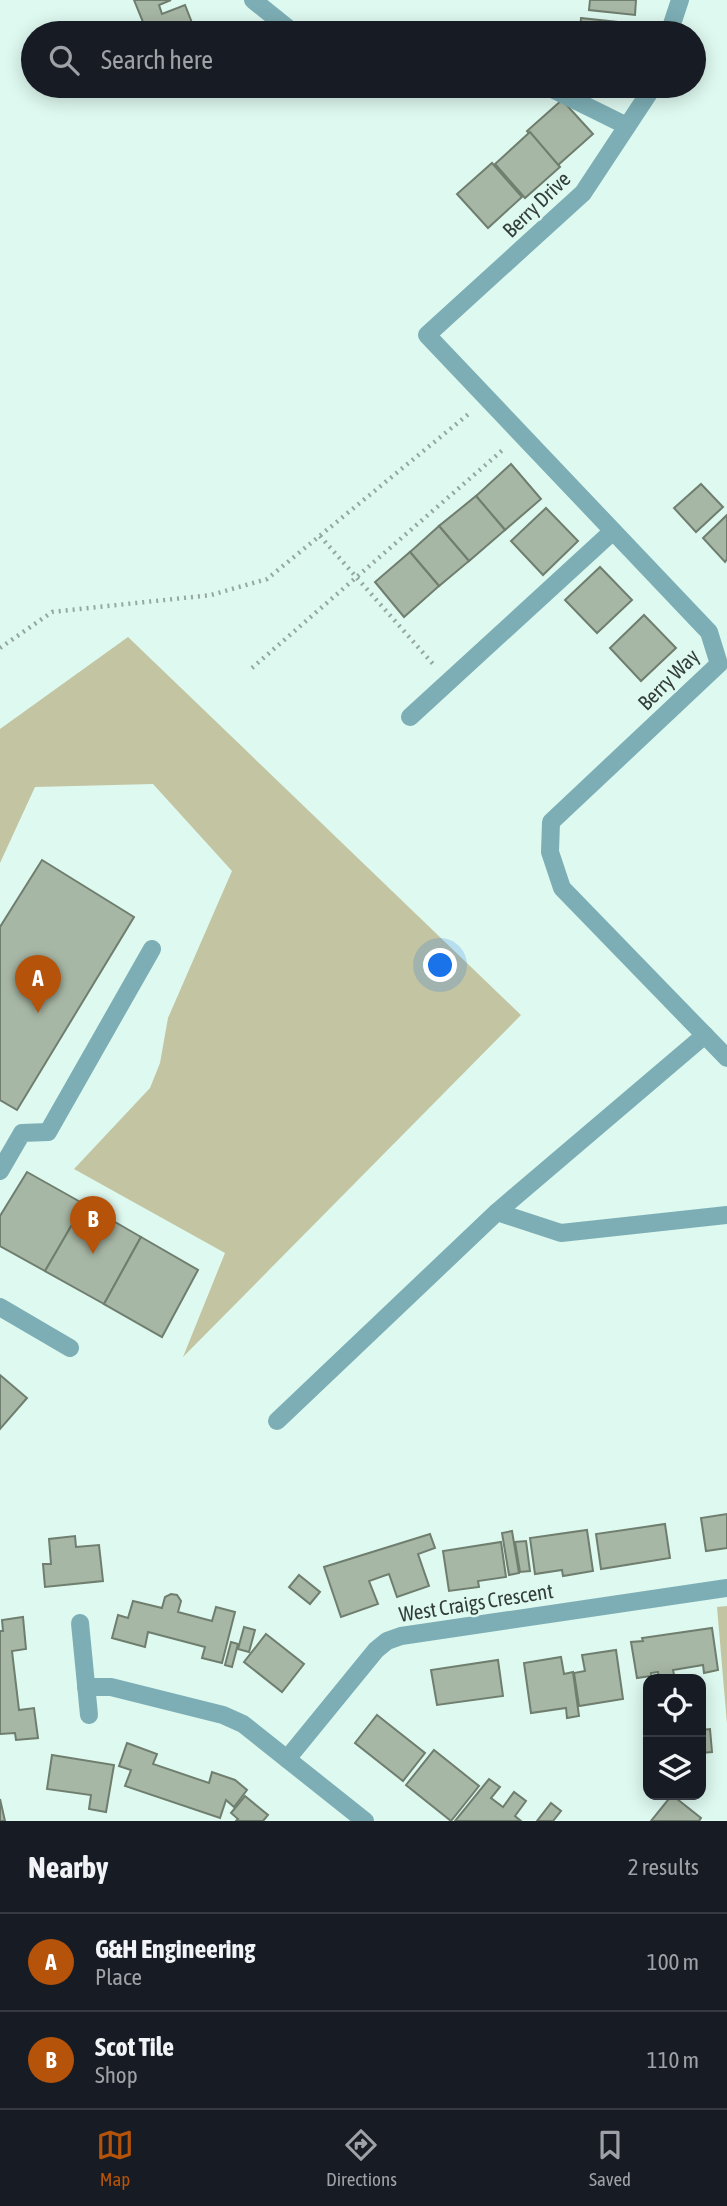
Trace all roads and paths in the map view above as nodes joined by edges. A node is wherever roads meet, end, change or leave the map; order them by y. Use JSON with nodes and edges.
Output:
{"nodes":[{"id":1,"x":253,"y":0,"type":"edge"},
{"id":2,"x":680,"y":0,"type":"edge"},
{"id":3,"x":279,"y":21,"type":"edge"},
{"id":4,"x":672,"y":21,"type":"edge"},
{"id":5,"x":570,"y":98,"type":"edge"},
{"id":6,"x":646,"y":98,"type":"edge"},
{"id":7,"x":626,"y":126,"type":"junction"},
{"id":8,"x":427,"y":335,"type":"joint"},
{"id":9,"x":488,"y":398,"type":"junction"},
{"id":10,"x":521,"y":434,"type":"junction"},
{"id":11,"x":613,"y":531,"type":"junction"},
{"id":12,"x":320,"y":536,"type":"junction"},
{"id":13,"x":357,"y":577,"type":"junction"},
{"id":14,"x":0,"y":648,"type":"edge"},
{"id":15,"x":252,"y":668,"type":"dead end"},
{"id":16,"x":448,"y":681,"type":"junction"},
{"id":17,"x":410,"y":717,"type":"dead end"},
{"id":18,"x":152,"y":949,"type":"dead end"},
{"id":19,"x":705,"y":1035,"type":"junction"},
{"id":20,"x":727,"y":1058,"type":"edge"},
{"id":21,"x":0,"y":1171,"type":"edge"},
{"id":22,"x":497,"y":1212,"type":"junction"},
{"id":23,"x":727,"y":1215,"type":"edge"},
{"id":24,"x":0,"y":1307,"type":"edge"},
{"id":25,"x":71,"y":1348,"type":"dead end"},
{"id":26,"x":277,"y":1421,"type":"dead end"},
{"id":27,"x":727,"y":1588,"type":"edge"},
{"id":28,"x":80,"y":1623,"type":"dead end"},
{"id":29,"x":86,"y":1687,"type":"junction"},
{"id":30,"x":89,"y":1716,"type":"dead end"},
{"id":31,"x":287,"y":1759,"type":"junction"},
{"id":32,"x":365,"y":1821,"type":"edge"}],
"edges":[{"from":1,"to":3,"type":"street"},
{"from":2,"to":4,"type":"street"},
{"from":5,"to":7,"type":"street"},
{"from":6,"to":7,"type":"street","name":"Berry Drive"},
{"from":7,"to":8,"type":"street","name":"Berry Drive"},
{"from":8,"to":9,"type":"street","name":"Berry Way"},
{"from":9,"to":10,"type":"street","name":"Berry Way"},
{"from":9,"to":12,"type":"path"},
{"from":10,"to":11,"type":"street","name":"Berry Way"},
{"from":10,"to":13,"type":"path"},
{"from":11,"to":16,"type":"street"},
{"from":11,"to":19,"type":"street","name":"Berry Way"},
{"from":12,"to":13,"type":"path"},
{"from":12,"to":14,"type":"path"},
{"from":13,"to":15,"type":"path"},
{"from":13,"to":16,"type":"path"},
{"from":16,"to":17,"type":"street"},
{"from":18,"to":21,"type":"street"},
{"from":19,"to":20,"type":"street","name":"Berry Way"},
{"from":19,"to":22,"type":"street"},
{"from":22,"to":23,"type":"street"},
{"from":22,"to":26,"type":"street"},
{"from":24,"to":25,"type":"street"},
{"from":27,"to":31,"type":"street","name":"West Craigs Crescent"},
{"from":28,"to":29,"type":"street"},
{"from":29,"to":30,"type":"street"},
{"from":29,"to":31,"type":"street"},
{"from":31,"to":32,"type":"street"}]}
